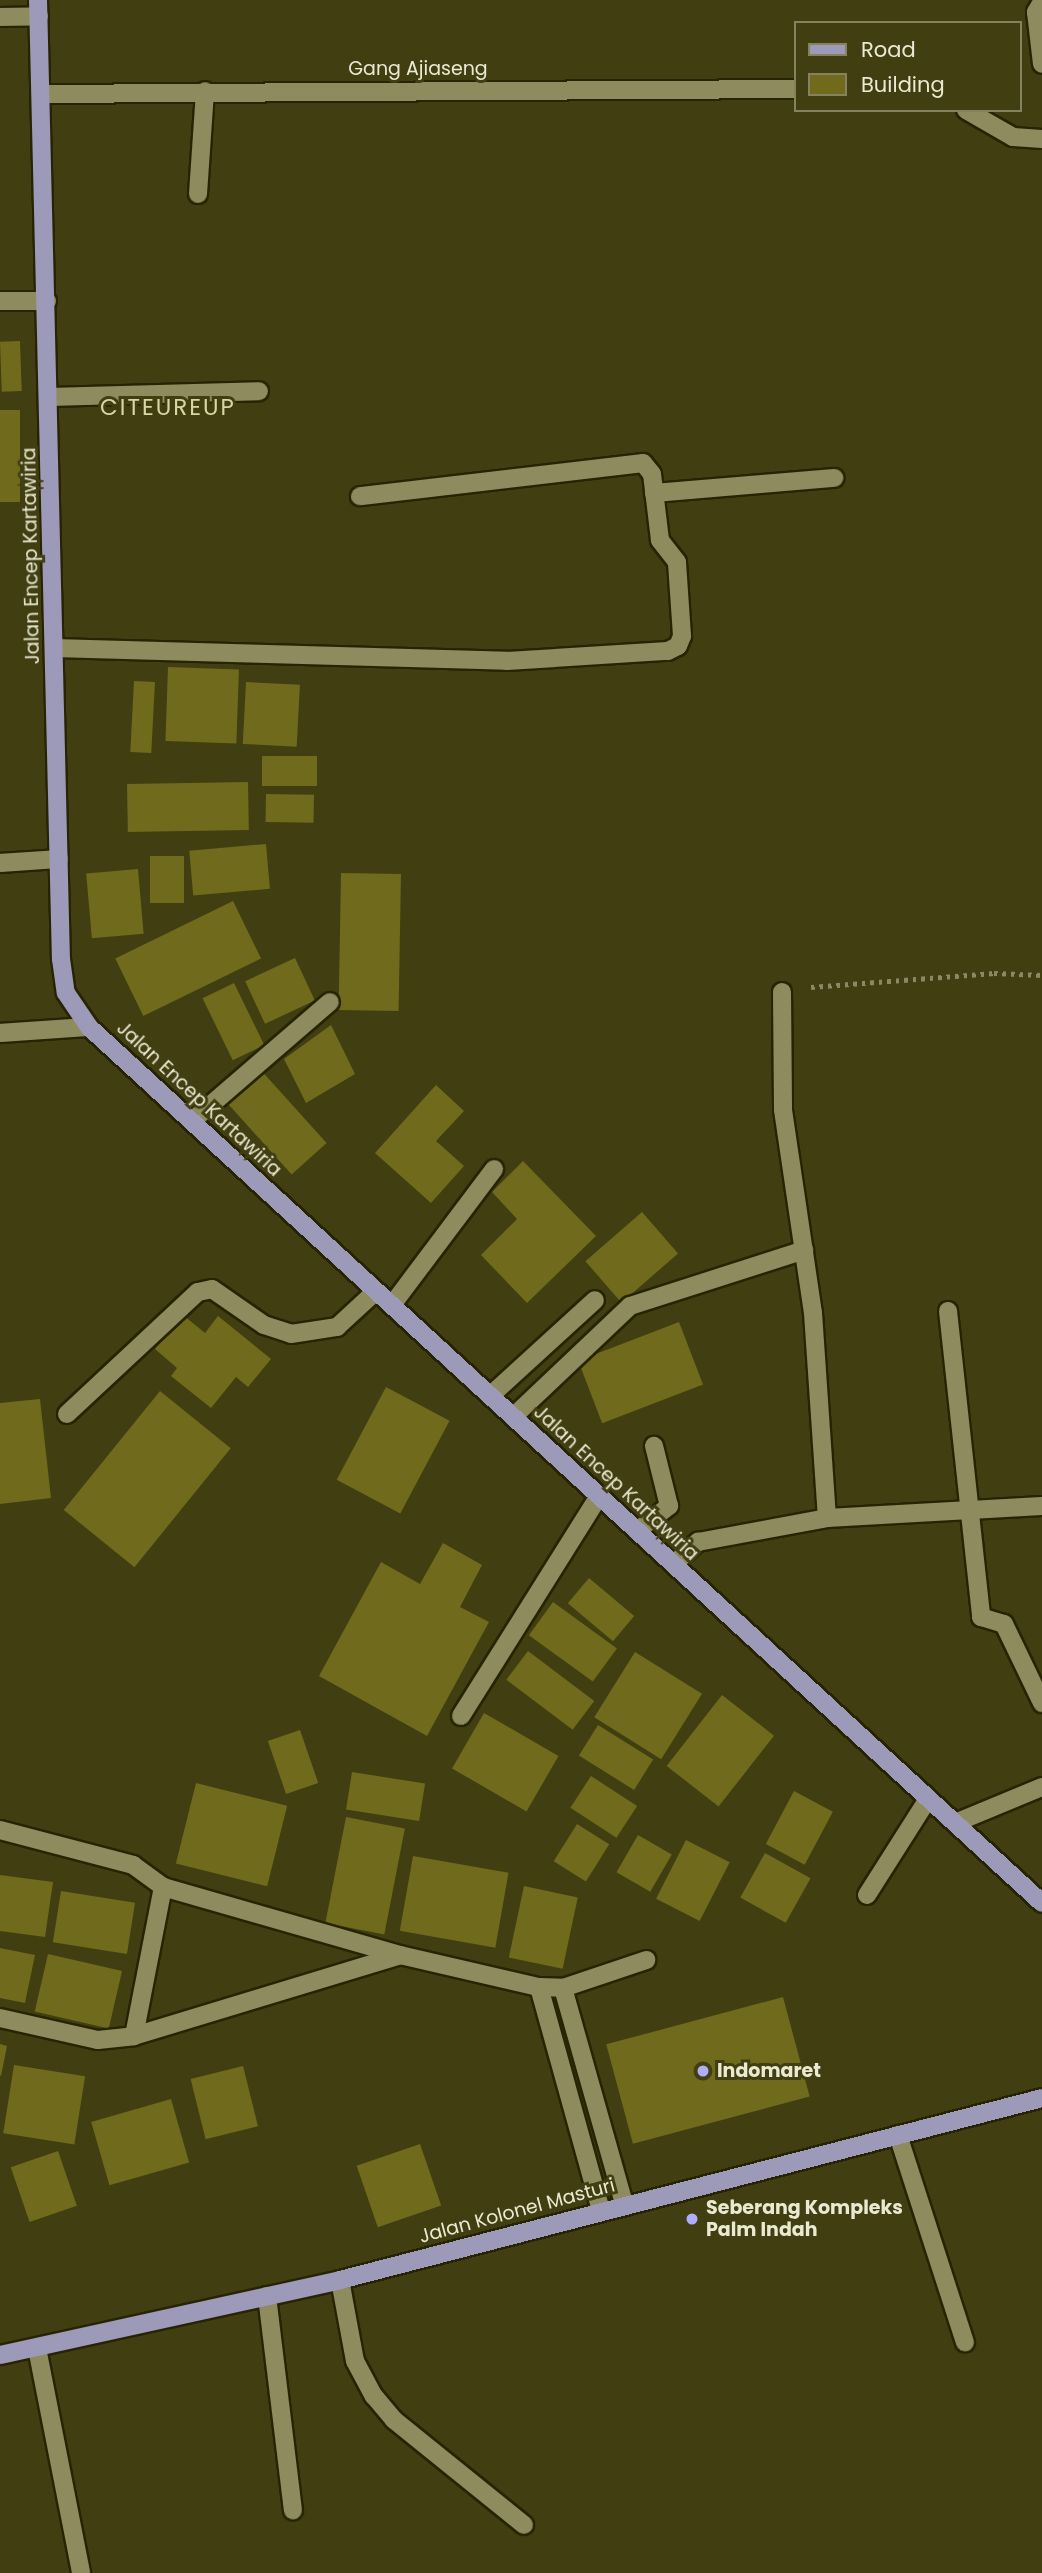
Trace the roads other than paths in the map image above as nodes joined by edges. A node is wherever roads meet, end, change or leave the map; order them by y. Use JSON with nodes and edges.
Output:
{"nodes":[{"id":1,"x":1042,"y":2,"type":"edge"},
{"id":2,"x":39,"y":8,"type":"edge"},
{"id":3,"x":0,"y":17,"type":"edge"},
{"id":4,"x":1042,"y":64,"type":"edge"},
{"id":5,"x":794,"y":89,"type":"edge"},
{"id":6,"x":205,"y":91,"type":"junction"},
{"id":7,"x":41,"y":94,"type":"junction"},
{"id":8,"x":969,"y":112,"type":"edge"},
{"id":9,"x":1042,"y":139,"type":"edge"},
{"id":10,"x":198,"y":194,"type":"dead end"},
{"id":11,"x":0,"y":301,"type":"edge"},
{"id":12,"x":47,"y":301,"type":"junction"},
{"id":13,"x":259,"y":391,"type":"dead end"},
{"id":14,"x":49,"y":397,"type":"junction"},
{"id":15,"x":834,"y":478,"type":"dead end"},
{"id":16,"x":654,"y":493,"type":"junction"},
{"id":17,"x":360,"y":496,"type":"dead end"},
{"id":18,"x":54,"y":648,"type":"junction"},
{"id":19,"x":59,"y":859,"type":"junction"},
{"id":20,"x":0,"y":863,"type":"edge"},
{"id":21,"x":782,"y":992,"type":"road end"},
{"id":22,"x":330,"y":1002,"type":"dead end"},
{"id":23,"x":89,"y":1027,"type":"junction"},
{"id":24,"x":0,"y":1033,"type":"edge"},
{"id":25,"x":192,"y":1121,"type":"junction"},
{"id":26,"x":494,"y":1169,"type":"dead end"},
{"id":27,"x":804,"y":1250,"type":"junction"},
{"id":28,"x":376,"y":1291,"type":"junction"},
{"id":29,"x":596,"y":1300,"type":"dead end"},
{"id":30,"x":391,"y":1305,"type":"junction"},
{"id":31,"x":948,"y":1311,"type":"dead end"},
{"id":32,"x":490,"y":1396,"type":"junction"},
{"id":33,"x":67,"y":1413,"type":"dead end"},
{"id":34,"x":513,"y":1417,"type":"junction"},
{"id":35,"x":654,"y":1446,"type":"dead end"},
{"id":36,"x":599,"y":1496,"type":"junction"},
{"id":37,"x":1042,"y":1506,"type":"edge"},
{"id":38,"x":969,"y":1508,"type":"junction"},
{"id":39,"x":827,"y":1518,"type":"junction"},
{"id":40,"x":637,"y":1531,"type":"junction"},
{"id":41,"x":674,"y":1564,"type":"junction"},
{"id":42,"x":1042,"y":1703,"type":"edge"},
{"id":43,"x":461,"y":1716,"type":"dead end"},
{"id":44,"x":1042,"y":1787,"type":"edge"},
{"id":45,"x":928,"y":1799,"type":"junction"},
{"id":46,"x":955,"y":1823,"type":"junction"},
{"id":47,"x":0,"y":1830,"type":"edge"},
{"id":48,"x":163,"y":1887,"type":"junction"},
{"id":49,"x":867,"y":1895,"type":"dead end"},
{"id":50,"x":1042,"y":1903,"type":"edge"},
{"id":51,"x":400,"y":1955,"type":"junction"},
{"id":52,"x":646,"y":1960,"type":"dead end"},
{"id":53,"x":538,"y":1987,"type":"junction"},
{"id":54,"x":563,"y":1987,"type":"junction"},
{"id":55,"x":0,"y":2018,"type":"edge"},
{"id":56,"x":134,"y":2036,"type":"junction"},
{"id":57,"x":1042,"y":2098,"type":"edge"},
{"id":58,"x":898,"y":2135,"type":"junction"},
{"id":59,"x":624,"y":2204,"type":"junction"},
{"id":60,"x":601,"y":2210,"type":"junction"},
{"id":61,"x":340,"y":2280,"type":"junction"},
{"id":62,"x":267,"y":2296,"type":"junction"},
{"id":63,"x":965,"y":2342,"type":"dead end"},
{"id":64,"x":37,"y":2348,"type":"junction"},
{"id":65,"x":0,"y":2355,"type":"edge"},
{"id":66,"x":293,"y":2510,"type":"dead end"},
{"id":67,"x":524,"y":2525,"type":"dead end"},
{"id":68,"x":81,"y":2573,"type":"edge"}],
"edges":[{"from":1,"to":4,"type":"street"},
{"from":2,"to":3,"type":"street"},
{"from":2,"to":7,"type":"main road","name":"Jalan Encep Kartawiria"},
{"from":5,"to":6,"type":"street","name":"Gang Ajiaseng"},
{"from":6,"to":7,"type":"street","name":"Gang Ajiaseng"},
{"from":6,"to":10,"type":"street"},
{"from":7,"to":12,"type":"main road","name":"Jalan Encep Kartawiria"},
{"from":8,"to":9,"type":"street"},
{"from":11,"to":12,"type":"street"},
{"from":12,"to":14,"type":"main road","name":"Jalan Encep Kartawiria"},
{"from":13,"to":14,"type":"street"},
{"from":14,"to":18,"type":"main road","name":"Jalan Encep Kartawiria"},
{"from":15,"to":16,"type":"street"},
{"from":16,"to":17,"type":"street"},
{"from":16,"to":18,"type":"street"},
{"from":18,"to":19,"type":"main road","name":"Jalan Encep Kartawiria"},
{"from":19,"to":20,"type":"street"},
{"from":19,"to":23,"type":"main road","name":"Jalan Encep Kartawiria"},
{"from":21,"to":27,"type":"street"},
{"from":22,"to":25,"type":"street"},
{"from":23,"to":24,"type":"street"},
{"from":23,"to":25,"type":"main road","name":"Jalan Encep Kartawiria"},
{"from":25,"to":28,"type":"main road","name":"Jalan Encep Kartawiria"},
{"from":26,"to":30,"type":"street"},
{"from":27,"to":34,"type":"street"},
{"from":27,"to":39,"type":"street"},
{"from":28,"to":30,"type":"main road","name":"Jalan Encep Kartawiria"},
{"from":28,"to":33,"type":"street"},
{"from":29,"to":32,"type":"street"},
{"from":30,"to":32,"type":"main road","name":"Jalan Encep Kartawiria"},
{"from":31,"to":38,"type":"street"},
{"from":32,"to":34,"type":"main road","name":"Jalan Encep Kartawiria"},
{"from":34,"to":36,"type":"main road","name":"Jalan Encep Kartawiria"},
{"from":35,"to":40,"type":"street"},
{"from":36,"to":40,"type":"main road","name":"Jalan Encep Kartawiria"},
{"from":36,"to":43,"type":"street"},
{"from":37,"to":38,"type":"street"},
{"from":38,"to":39,"type":"street"},
{"from":38,"to":42,"type":"street"},
{"from":39,"to":41,"type":"street"},
{"from":40,"to":41,"type":"main road","name":"Jalan Encep Kartawiria"},
{"from":41,"to":45,"type":"main road","name":"Jalan Encep Kartawiria"},
{"from":44,"to":46,"type":"street"},
{"from":45,"to":46,"type":"main road","name":"Jalan Encep Kartawiria"},
{"from":45,"to":49,"type":"street"},
{"from":46,"to":50,"type":"main road","name":"Jalan Encep Kartawiria"},
{"from":47,"to":48,"type":"street"},
{"from":48,"to":51,"type":"street"},
{"from":48,"to":56,"type":"street"},
{"from":51,"to":53,"type":"street"},
{"from":51,"to":56,"type":"street"},
{"from":52,"to":54,"type":"street"},
{"from":53,"to":54,"type":"street"},
{"from":53,"to":60,"type":"street"},
{"from":54,"to":59,"type":"street"},
{"from":55,"to":56,"type":"street"},
{"from":57,"to":58,"type":"main road","name":"Jalan Kolonel Masturi"},
{"from":58,"to":59,"type":"main road","name":"Jalan Kolonel Masturi"},
{"from":58,"to":63,"type":"street"},
{"from":59,"to":60,"type":"main road","name":"Jalan Kolonel Masturi"},
{"from":60,"to":61,"type":"main road","name":"Jalan Kolonel Masturi"},
{"from":61,"to":62,"type":"main road","name":"Jalan Kolonel Masturi"},
{"from":61,"to":67,"type":"street"},
{"from":62,"to":64,"type":"main road","name":"Jalan Kolonel Masturi"},
{"from":62,"to":66,"type":"street"},
{"from":64,"to":65,"type":"main road","name":"Jalan Kolonel Masturi"},
{"from":64,"to":68,"type":"street"}]}
